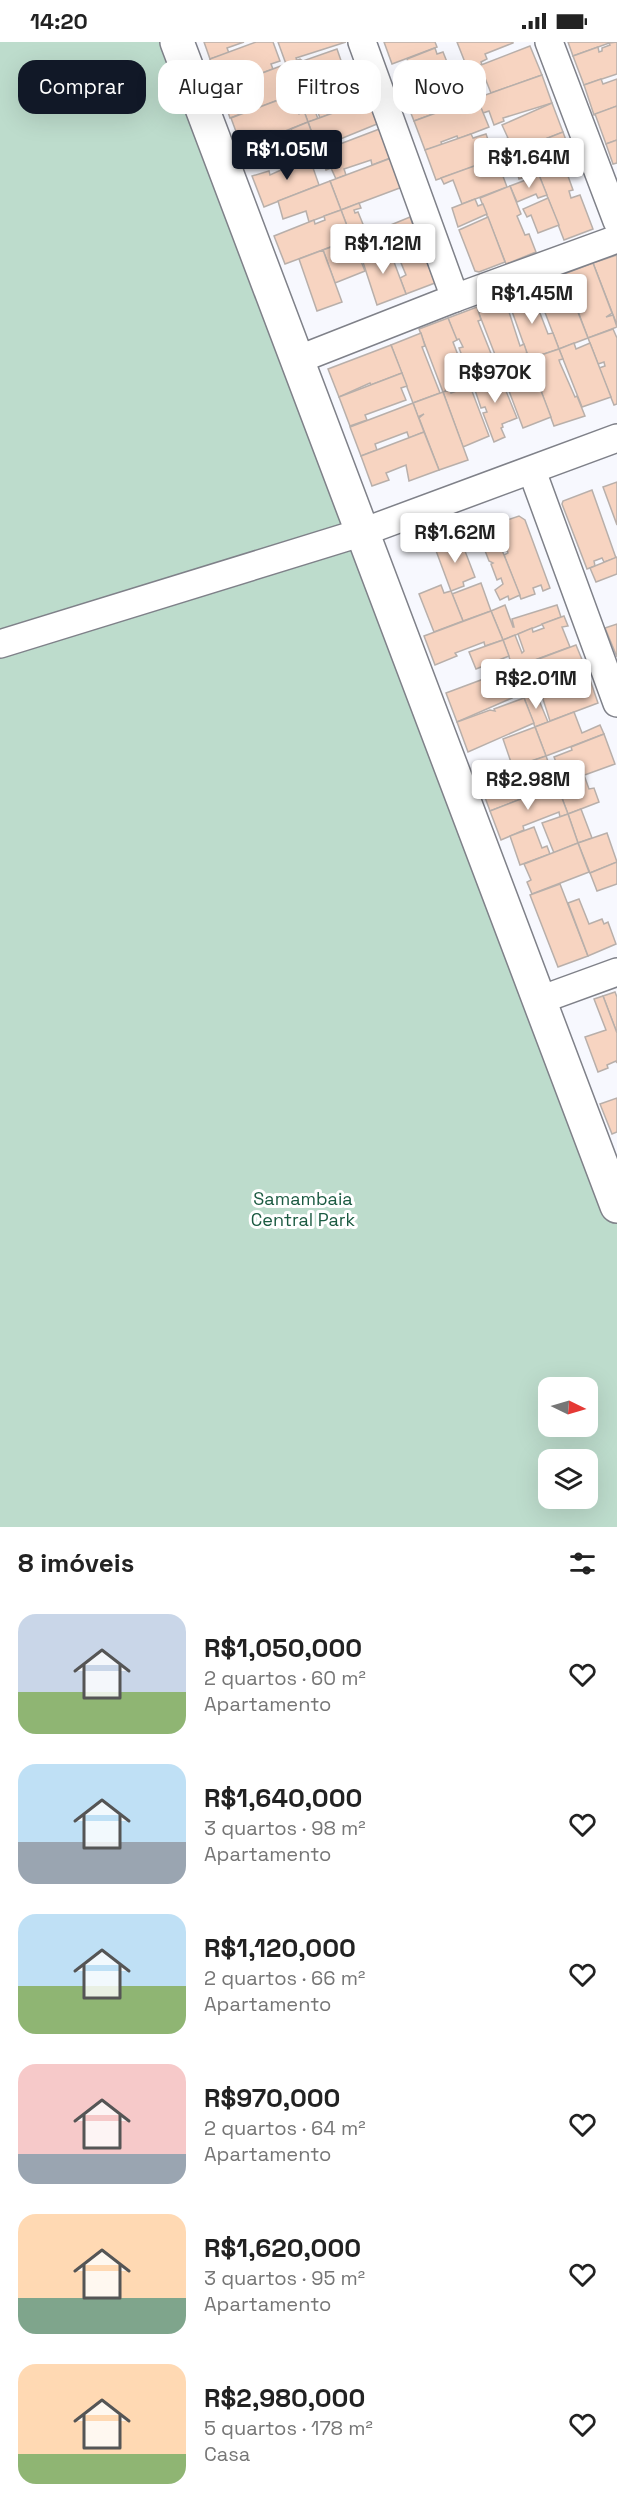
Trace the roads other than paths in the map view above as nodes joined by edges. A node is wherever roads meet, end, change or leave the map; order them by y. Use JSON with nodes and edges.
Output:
{"nodes":[{"id":1,"x":177,"y":42,"type":"edge"},
{"id":2,"x":362,"y":42,"type":"edge"},
{"id":3,"x":549,"y":42,"type":"edge"},
{"id":4,"x":617,"y":221,"type":"edge"},
{"id":5,"x":617,"y":239,"type":"edge"},
{"id":6,"x":455,"y":298,"type":"junction"},
{"id":7,"x":297,"y":360,"type":"junction"},
{"id":8,"x":617,"y":438,"type":"edge"},
{"id":9,"x":532,"y":471,"type":"junction"},
{"id":10,"x":363,"y":532,"type":"junction"},
{"id":11,"x":0,"y":644,"type":"edge"},
{"id":12,"x":617,"y":703,"type":"edge"},
{"id":13,"x":617,"y":972,"type":"edge"},
{"id":14,"x":540,"y":1000,"type":"junction"},
{"id":15,"x":617,"y":1206,"type":"edge"}],
"edges":[{"from":1,"to":7,"type":"street"},
{"from":2,"to":6,"type":"street"},
{"from":3,"to":4,"type":"street"},
{"from":5,"to":6,"type":"street"},
{"from":6,"to":7,"type":"street"},
{"from":7,"to":10,"type":"street"},
{"from":8,"to":9,"type":"street"},
{"from":9,"to":10,"type":"street"},
{"from":9,"to":12,"type":"street"},
{"from":10,"to":11,"type":"street"},
{"from":10,"to":14,"type":"street"},
{"from":13,"to":14,"type":"street"},
{"from":14,"to":15,"type":"street"}]}
